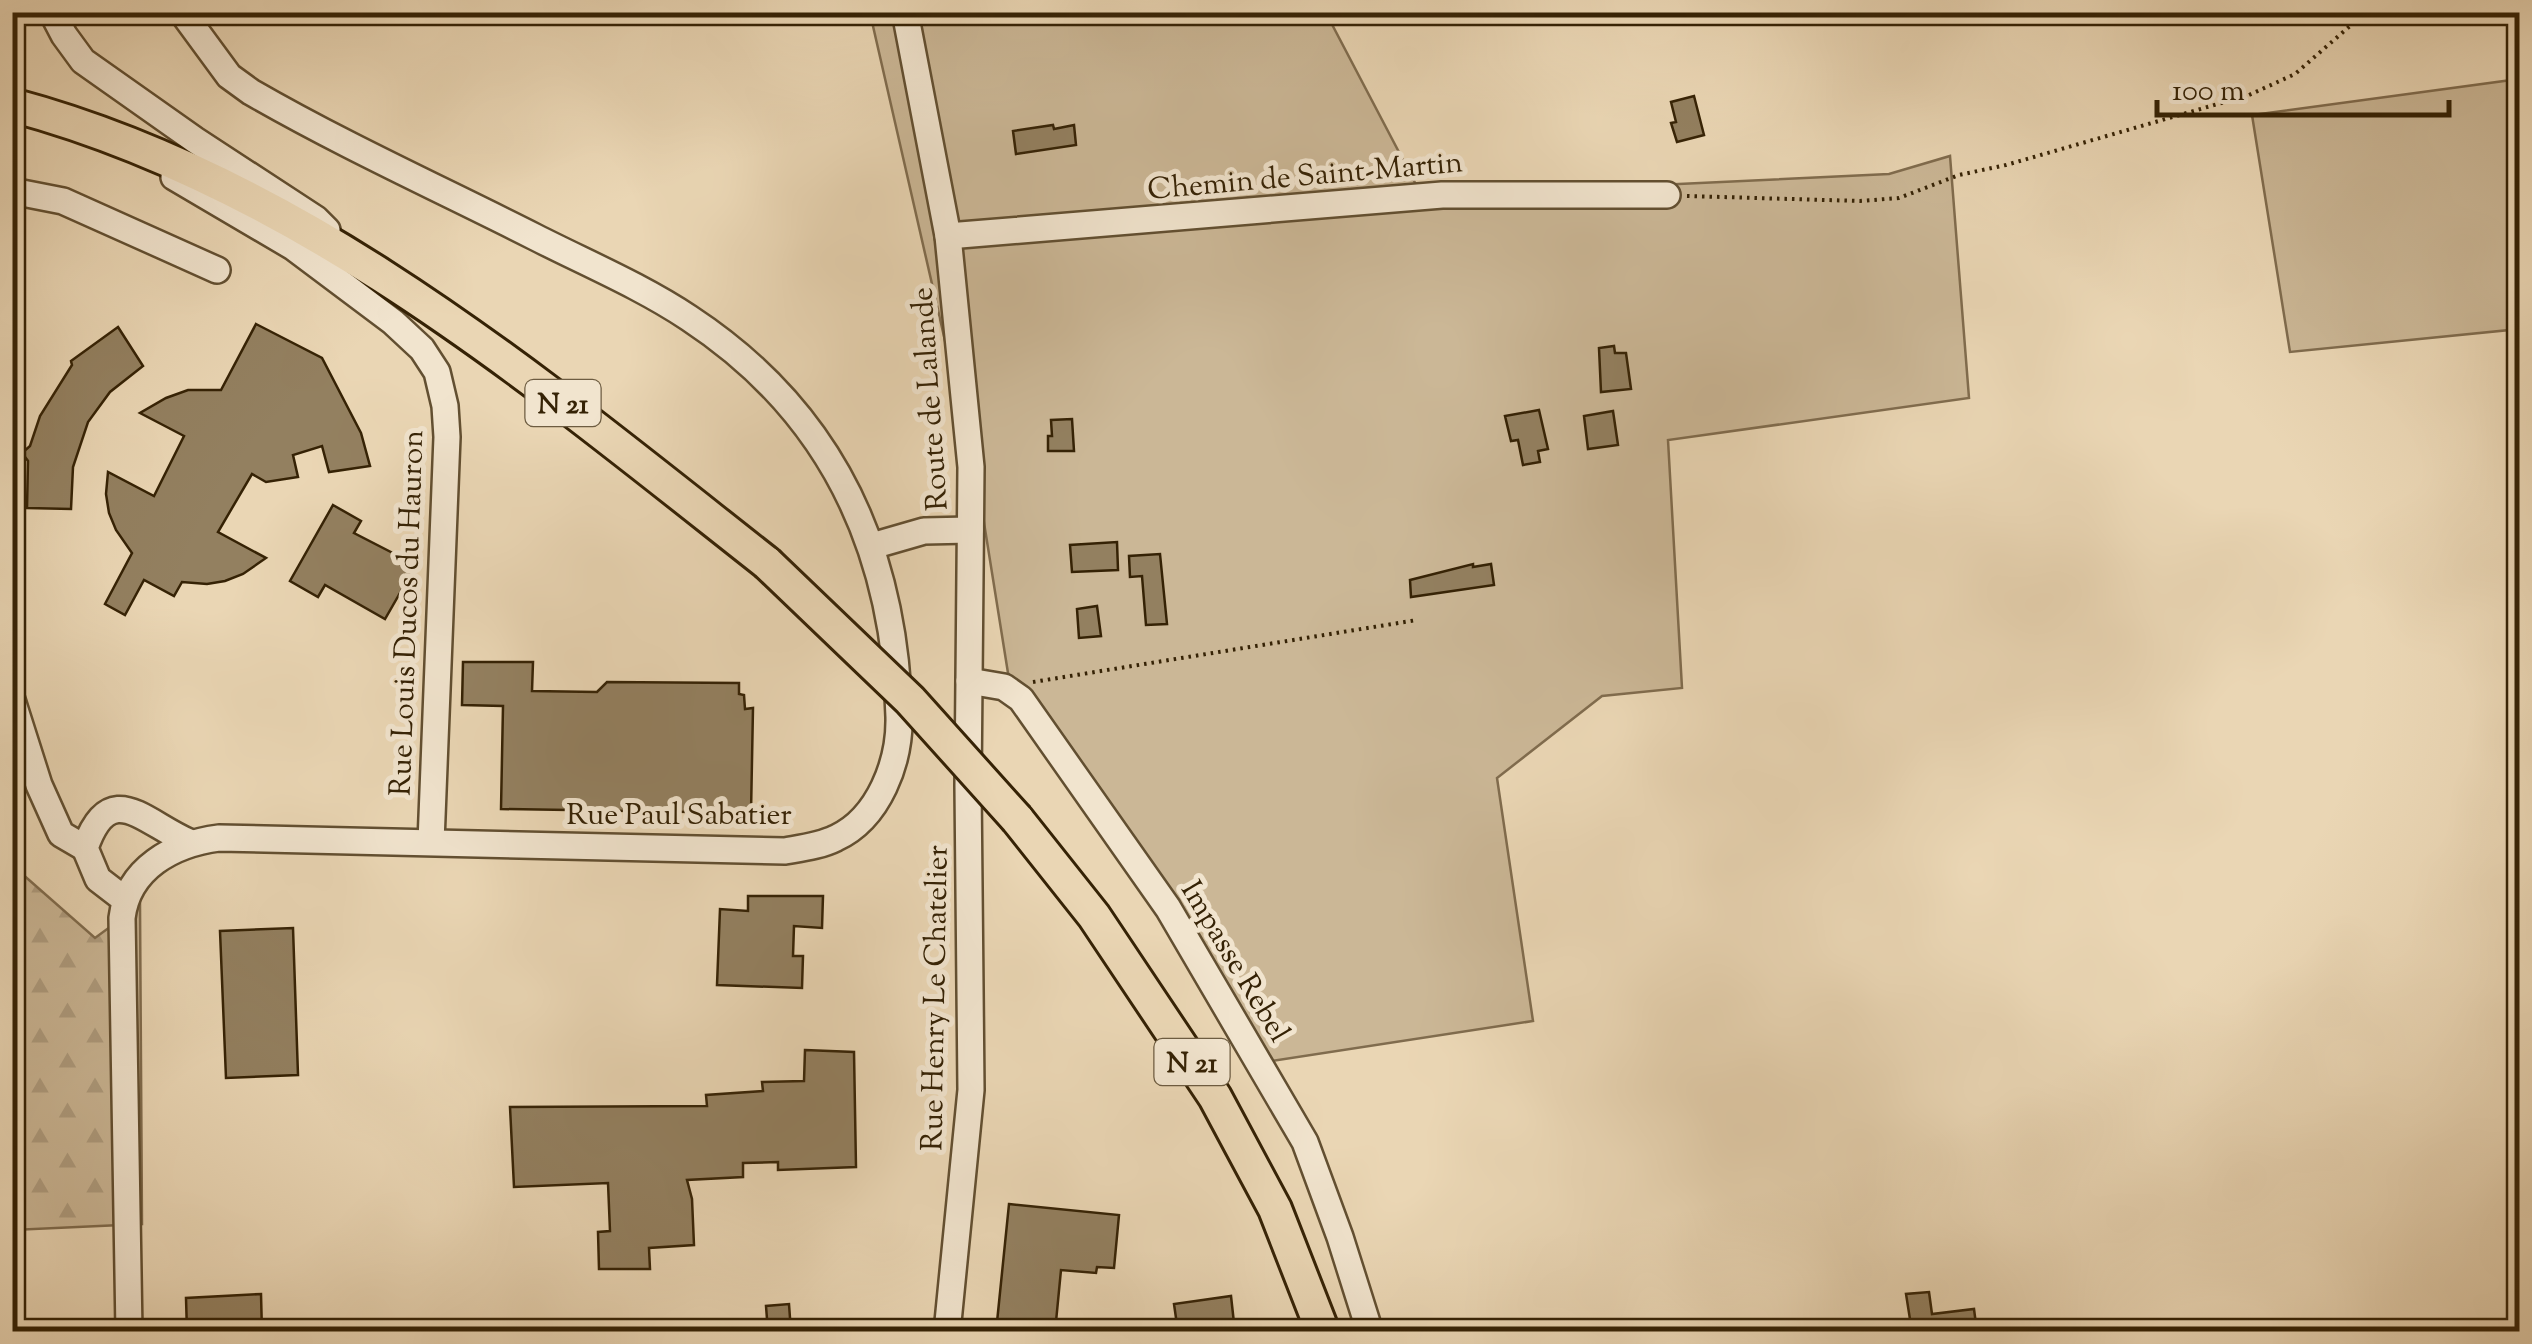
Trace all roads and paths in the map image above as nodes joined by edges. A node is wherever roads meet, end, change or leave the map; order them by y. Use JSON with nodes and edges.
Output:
{"nodes":[{"id":1,"x":52,"y":12,"type":"edge"},
{"id":2,"x":905,"y":12,"type":"edge"},
{"id":3,"x":2355,"y":12,"type":"edge"},
{"id":4,"x":182,"y":14,"type":"edge"},
{"id":5,"x":12,"y":105,"type":"edge"},
{"id":6,"x":110,"y":138,"type":"junction"},
{"id":7,"x":12,"y":191,"type":"edge"},
{"id":8,"x":1667,"y":195,"type":"joint"},
{"id":9,"x":948,"y":236,"type":"junction"},
{"id":10,"x":352,"y":255,"type":"junction"},
{"id":11,"x":217,"y":270,"type":"dead end"},
{"id":12,"x":970,"y":530,"type":"junction"},
{"id":13,"x":872,"y":546,"type":"junction"},
{"id":14,"x":1417,"y":620,"type":"dead end"},
{"id":15,"x":969,"y":681,"type":"junction"},
{"id":16,"x":1004,"y":687,"type":"junction"},
{"id":17,"x":12,"y":700,"type":"edge"},
{"id":18,"x":968,"y":786,"type":"joint"},
{"id":19,"x":189,"y":842,"type":"junction"},
{"id":20,"x":431,"y":842,"type":"junction"},
{"id":21,"x":84,"y":848,"type":"junction"},
{"id":22,"x":124,"y":899,"type":"junction"},
{"id":23,"x":129,"y":1332,"type":"edge"},
{"id":24,"x":947,"y":1332,"type":"edge"},
{"id":25,"x":1324,"y":1332,"type":"edge"},
{"id":26,"x":1370,"y":1332,"type":"edge"}],
"edges":[{"from":1,"to":10,"type":"street"},
{"from":2,"to":9,"type":"street","name":"Route de Lalande"},
{"from":3,"to":8,"type":"path"},
{"from":4,"to":13,"type":"street","name":"Rue Paul Sabatier"},
{"from":5,"to":6,"type":"main road","number":"N 21"},
{"from":6,"to":10,"type":"main road","number":"N 21"},
{"from":6,"to":20,"type":"street","name":"Rue Louis Ducos du Hauron"},
{"from":7,"to":11,"type":"street"},
{"from":8,"to":9,"type":"street","name":"Chemin de Saint-Martin"},
{"from":9,"to":12,"type":"street","name":"Route de Lalande"},
{"from":10,"to":25,"type":"main road","number":"N 21","bridge":true},
{"from":12,"to":13,"type":"street"},
{"from":12,"to":15,"type":"street","name":"Route de Lalande"},
{"from":13,"to":20,"type":"street","name":"Rue Paul Sabatier"},
{"from":14,"to":16,"type":"path"},
{"from":15,"to":16,"type":"street"},
{"from":15,"to":18,"type":"street","name":"Route de Lalande"},
{"from":16,"to":26,"type":"street","name":"Impasse Rebel"},
{"from":17,"to":21,"type":"street"},
{"from":18,"to":24,"type":"street","name":"Rue Henry Le Chatelier"},
{"from":19,"to":20,"type":"street","name":"Rue Paul Sabatier"},
{"from":19,"to":21,"type":"street"},
{"from":19,"to":22,"type":"street"},
{"from":21,"to":22,"type":"street"},
{"from":22,"to":23,"type":"street"}]}
